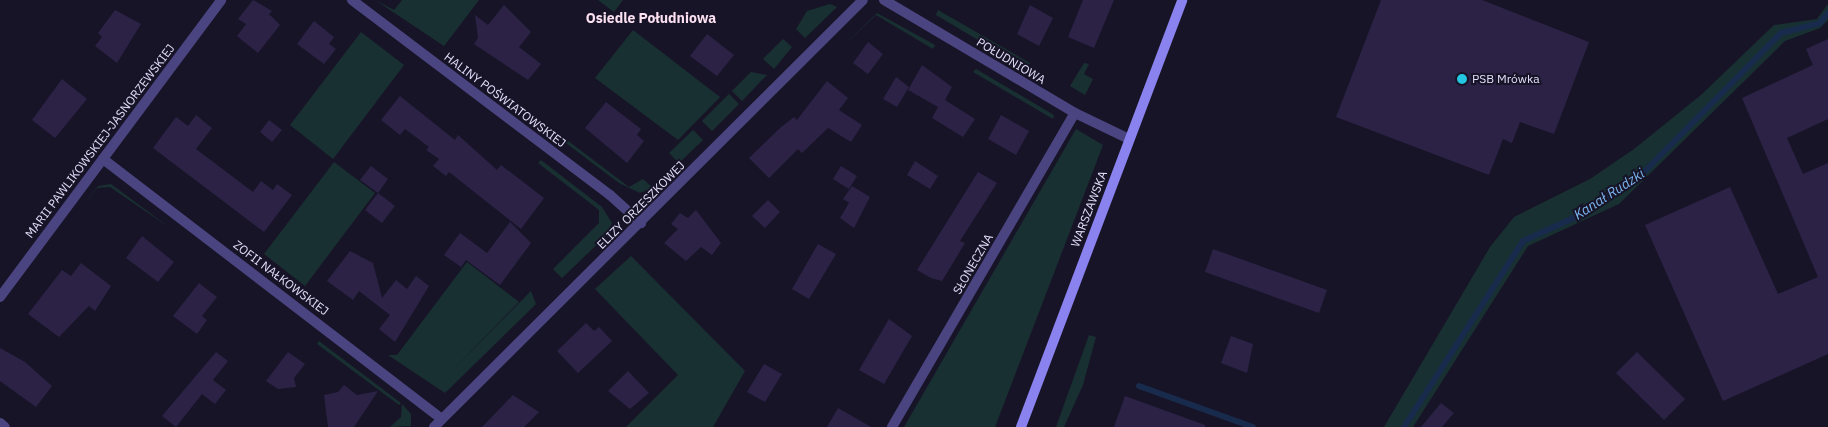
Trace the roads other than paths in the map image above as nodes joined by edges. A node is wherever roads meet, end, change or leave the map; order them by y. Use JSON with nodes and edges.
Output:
{"nodes":[{"id":1,"x":221,"y":0,"type":"edge"},
{"id":2,"x":352,"y":0,"type":"edge"},
{"id":3,"x":863,"y":0,"type":"edge"},
{"id":4,"x":884,"y":0,"type":"edge"},
{"id":5,"x":1182,"y":0,"type":"edge"},
{"id":6,"x":1075,"y":113,"type":"junction"},
{"id":7,"x":1129,"y":139,"type":"junction"},
{"id":8,"x":103,"y":158,"type":"junction"},
{"id":9,"x":641,"y":223,"type":"junction"},
{"id":10,"x":0,"y":297,"type":"edge"},
{"id":11,"x":0,"y":423,"type":"edge"},
{"id":12,"x":438,"y":423,"type":"edge"},
{"id":13,"x":5,"y":427,"type":"edge"},
{"id":14,"x":892,"y":427,"type":"edge"},
{"id":15,"x":1021,"y":427,"type":"edge"}],
"edges":[{"from":1,"to":8,"type":"street","name":"MARII PAWLIKOWSKIEJ-JASNORZEWSKIEJ"},
{"from":2,"to":9,"type":"street","name":"HALINY POŚWIATOWSKIEJ"},
{"from":3,"to":9,"type":"street","name":"ELIZY ORZESZKOWEJ"},
{"from":4,"to":6,"type":"street","name":"POŁUDNIOWA"},
{"from":5,"to":7,"type":"main road","name":"WARSZAWSKA"},
{"from":6,"to":7,"type":"street","name":"POŁUDNIOWA"},
{"from":6,"to":14,"type":"street","name":"SŁONECZNA"},
{"from":7,"to":15,"type":"main road","name":"WARSZAWSKA"},
{"from":8,"to":10,"type":"street","name":"MARII PAWLIKOWSKIEJ-JASNORZEWSKIEJ"},
{"from":8,"to":12,"type":"street","name":"ZOFII NAŁKOWSKIEJ"},
{"from":9,"to":12,"type":"street","name":"ELIZY ORZESZKOWEJ"},
{"from":11,"to":13,"type":"street"}]}
